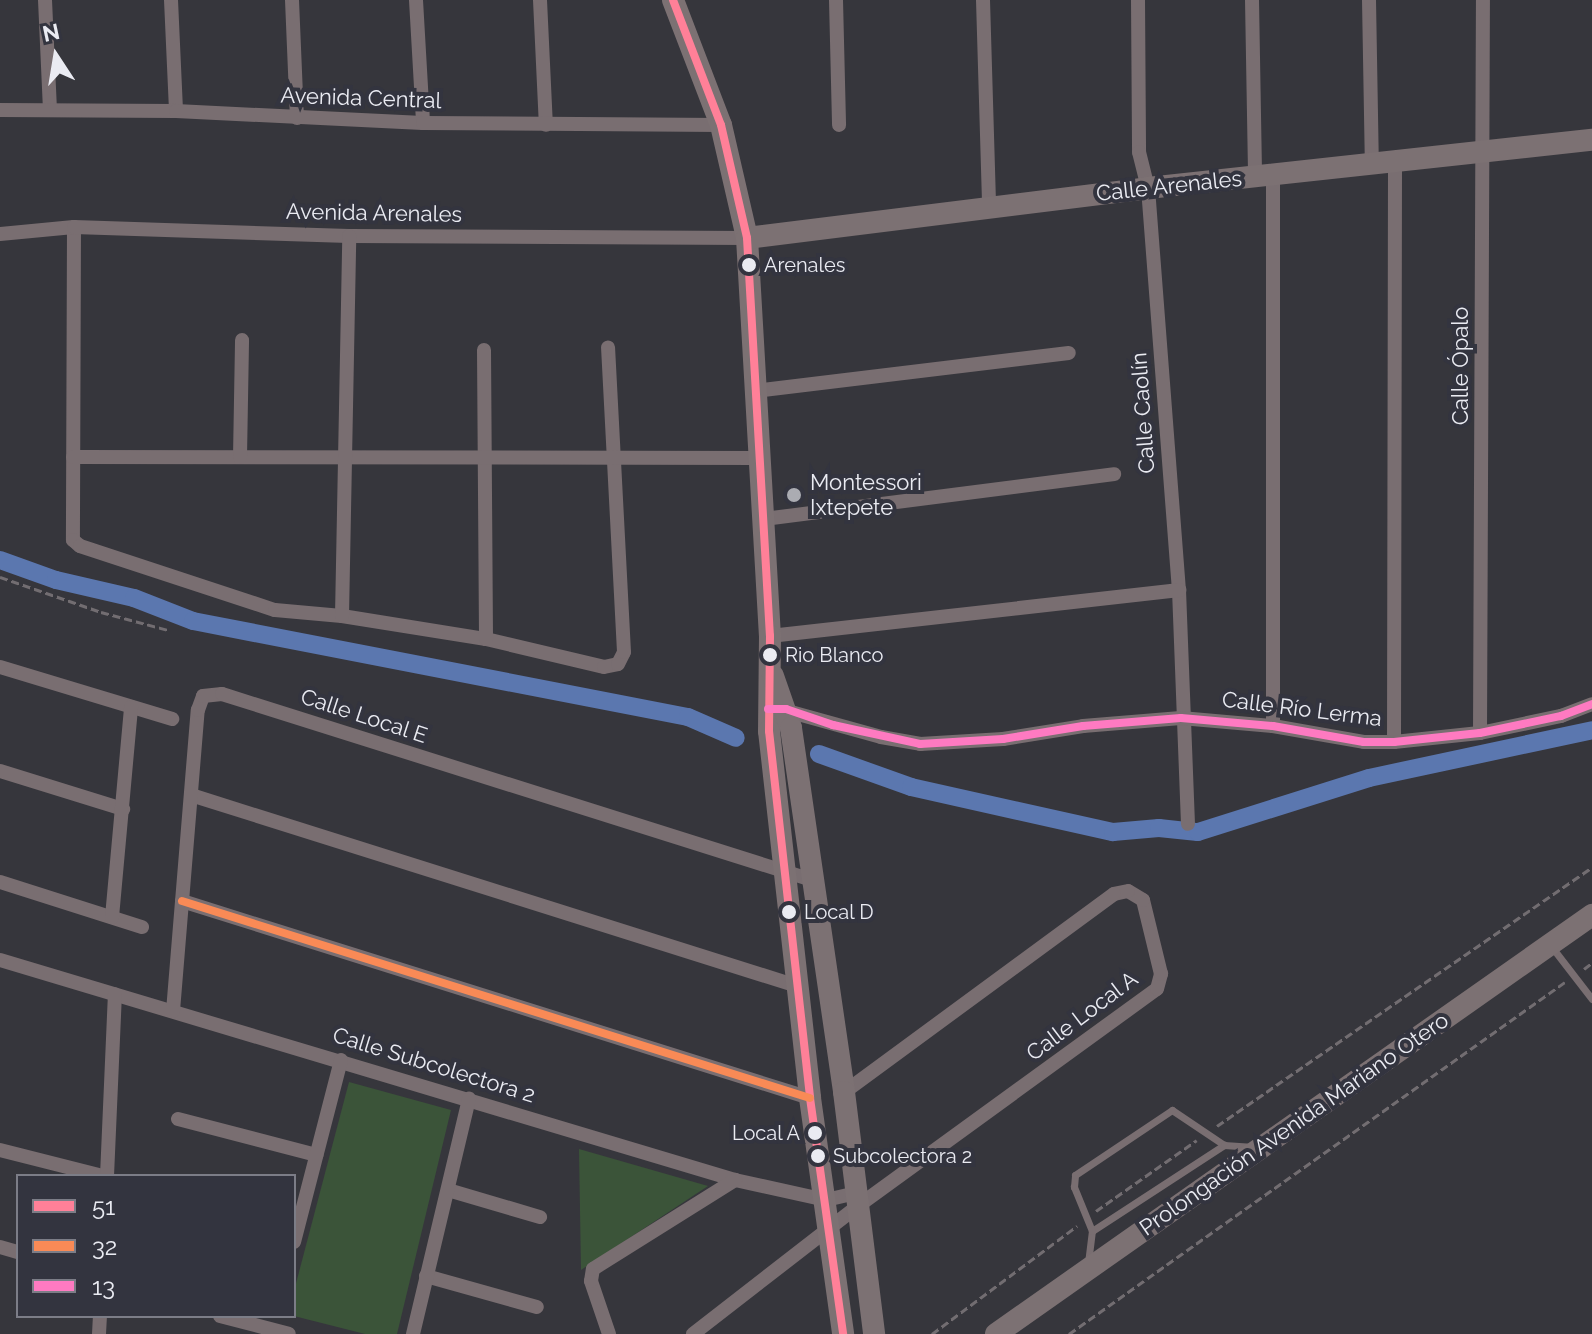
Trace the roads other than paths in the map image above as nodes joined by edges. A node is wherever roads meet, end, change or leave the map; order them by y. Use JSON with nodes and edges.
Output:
{"nodes":[{"id":1,"x":45,"y":0,"type":"edge"},
{"id":2,"x":171,"y":0,"type":"edge"},
{"id":3,"x":292,"y":0,"type":"edge"},
{"id":4,"x":416,"y":0,"type":"edge"},
{"id":5,"x":540,"y":0,"type":"edge"},
{"id":6,"x":673,"y":0,"type":"edge"},
{"id":7,"x":836,"y":0,"type":"edge"},
{"id":8,"x":983,"y":0,"type":"edge"},
{"id":9,"x":1138,"y":0,"type":"edge"},
{"id":10,"x":1252,"y":0,"type":"edge"},
{"id":11,"x":1369,"y":0,"type":"edge"},
{"id":12,"x":1483,"y":0,"type":"edge"},
{"id":13,"x":0,"y":110,"type":"edge"},
{"id":14,"x":50,"y":110,"type":"junction"},
{"id":15,"x":176,"y":111,"type":"junction"},
{"id":16,"x":297,"y":118,"type":"junction"},
{"id":17,"x":423,"y":123,"type":"junction"},
{"id":18,"x":546,"y":125,"type":"junction"},
{"id":19,"x":721,"y":125,"type":"junction"},
{"id":20,"x":839,"y":125,"type":"dead end"},
{"id":21,"x":1592,"y":140,"type":"edge"},
{"id":22,"x":1484,"y":152,"type":"junction"},
{"id":23,"x":1395,"y":162,"type":"junction"},
{"id":24,"x":1372,"y":165,"type":"junction"},
{"id":25,"x":1264,"y":176,"type":"junction"},
{"id":26,"x":1148,"y":188,"type":"junction"},
{"id":27,"x":989,"y":208,"type":"junction"},
{"id":28,"x":74,"y":227,"type":"junction"},
{"id":29,"x":0,"y":234,"type":"edge"},
{"id":30,"x":349,"y":236,"type":"junction"},
{"id":31,"x":747,"y":238,"type":"junction"},
{"id":32,"x":242,"y":340,"type":"dead end"},
{"id":33,"x":608,"y":347,"type":"dead end"},
{"id":34,"x":484,"y":350,"type":"dead end"},
{"id":35,"x":1069,"y":353,"type":"dead end"},
{"id":36,"x":755,"y":391,"type":"junction"},
{"id":37,"x":486,"y":456,"type":"junction"},
{"id":38,"x":73,"y":457,"type":"junction"},
{"id":39,"x":240,"y":457,"type":"junction"},
{"id":40,"x":345,"y":457,"type":"junction"},
{"id":41,"x":613,"y":457,"type":"junction"},
{"id":42,"x":759,"y":458,"type":"junction"},
{"id":43,"x":1114,"y":474,"type":"dead end"},
{"id":44,"x":764,"y":519,"type":"junction"},
{"id":45,"x":1179,"y":590,"type":"junction"},
{"id":46,"x":342,"y":616,"type":"junction"},
{"id":47,"x":770,"y":636,"type":"junction"},
{"id":48,"x":486,"y":639,"type":"junction"},
{"id":49,"x":0,"y":667,"type":"edge"},
{"id":50,"x":1592,"y":704,"type":"edge"},
{"id":51,"x":131,"y":707,"type":"junction"},
{"id":52,"x":777,"y":709,"type":"junction"},
{"id":53,"x":1181,"y":718,"type":"junction"},
{"id":54,"x":172,"y":719,"type":"dead end"},
{"id":55,"x":1273,"y":726,"type":"junction"},
{"id":56,"x":1480,"y":733,"type":"junction"},
{"id":57,"x":1394,"y":742,"type":"junction"},
{"id":58,"x":0,"y":771,"type":"edge"},
{"id":59,"x":191,"y":795,"type":"junction"},
{"id":60,"x":123,"y":809,"type":"junction"},
{"id":61,"x":1188,"y":824,"type":"dead end"},
{"id":62,"x":783,"y":872,"type":"junction"},
{"id":63,"x":812,"y":880,"type":"junction"},
{"id":64,"x":0,"y":882,"type":"edge"},
{"id":65,"x":182,"y":901,"type":"junction"},
{"id":66,"x":1592,"y":915,"type":"edge"},
{"id":67,"x":112,"y":917,"type":"junction"},
{"id":68,"x":142,"y":927,"type":"dead end"},
{"id":69,"x":1550,"y":944,"type":"junction"},
{"id":70,"x":0,"y":960,"type":"edge"},
{"id":71,"x":797,"y":986,"type":"junction"},
{"id":72,"x":115,"y":994,"type":"junction"},
{"id":73,"x":1592,"y":999,"type":"edge"},
{"id":74,"x":173,"y":1011,"type":"junction"},
{"id":75,"x":341,"y":1060,"type":"junction"},
{"id":76,"x":844,"y":1092,"type":"junction"},
{"id":77,"x":810,"y":1098,"type":"junction"},
{"id":78,"x":469,"y":1099,"type":"junction"},
{"id":79,"x":178,"y":1119,"type":"dead end"},
{"id":80,"x":1224,"y":1145,"type":"junction"},
{"id":81,"x":1259,"y":1148,"type":"junction"},
{"id":82,"x":0,"y":1150,"type":"edge"},
{"id":83,"x":316,"y":1155,"type":"junction"},
{"id":84,"x":97,"y":1174,"type":"edge"},
{"id":85,"x":105,"y":1174,"type":"edge"},
{"id":86,"x":735,"y":1180,"type":"junction"},
{"id":87,"x":448,"y":1190,"type":"junction"},
{"id":88,"x":826,"y":1200,"type":"junction"},
{"id":89,"x":857,"y":1200,"type":"junction"},
{"id":90,"x":540,"y":1217,"type":"dead end"},
{"id":91,"x":829,"y":1229,"type":"junction"},
{"id":92,"x":1092,"y":1231,"type":"junction"},
{"id":93,"x":296,"y":1234,"type":"edge"},
{"id":94,"x":1087,"y":1269,"type":"junction"},
{"id":95,"x":426,"y":1276,"type":"junction"},
{"id":96,"x":838,"y":1292,"type":"junction"},
{"id":97,"x":537,"y":1307,"type":"dead end"},
{"id":98,"x":235,"y":1318,"type":"edge"},
{"id":99,"x":273,"y":1323,"type":"edge"},
{"id":100,"x":289,"y":1334,"type":"edge"},
{"id":101,"x":413,"y":1334,"type":"edge"},
{"id":102,"x":609,"y":1334,"type":"edge"},
{"id":103,"x":693,"y":1334,"type":"edge"},
{"id":104,"x":833,"y":1334,"type":"edge"},
{"id":105,"x":843,"y":1334,"type":"edge"},
{"id":106,"x":874,"y":1334,"type":"edge"},
{"id":107,"x":996,"y":1334,"type":"edge"}],
"edges":[{"from":1,"to":14,"type":"street"},
{"from":2,"to":15,"type":"street"},
{"from":3,"to":16,"type":"street"},
{"from":4,"to":17,"type":"street"},
{"from":5,"to":18,"type":"street"},
{"from":6,"to":19,"type":"main road"},
{"from":7,"to":20,"type":"street"},
{"from":8,"to":27,"type":"street"},
{"from":9,"to":26,"type":"street","name":"Calle Caolín"},
{"from":10,"to":25,"type":"street"},
{"from":11,"to":24,"type":"street"},
{"from":12,"to":22,"type":"street","name":"Calle Ópalo"},
{"from":13,"to":14,"type":"street","name":"Avenida Central"},
{"from":14,"to":15,"type":"street","name":"Avenida Central"},
{"from":15,"to":16,"type":"street","name":"Avenida Central"},
{"from":16,"to":17,"type":"street","name":"Avenida Central"},
{"from":17,"to":18,"type":"street","name":"Avenida Central"},
{"from":18,"to":19,"type":"street","name":"Avenida Central"},
{"from":19,"to":31,"type":"main road"},
{"from":21,"to":22,"type":"main road","name":"Calle Arenales"},
{"from":22,"to":23,"type":"main road","name":"Calle Arenales"},
{"from":22,"to":56,"type":"street","name":"Calle Ópalo"},
{"from":23,"to":24,"type":"main road","name":"Calle Arenales"},
{"from":23,"to":57,"type":"street"},
{"from":24,"to":25,"type":"main road","name":"Calle Arenales"},
{"from":25,"to":26,"type":"main road","name":"Calle Arenales"},
{"from":25,"to":55,"type":"street"},
{"from":26,"to":27,"type":"main road","name":"Calle Arenales"},
{"from":26,"to":45,"type":"street","name":"Calle Caolín"},
{"from":27,"to":31,"type":"main road","name":"Calle Arenales"},
{"from":28,"to":29,"type":"street","name":"Avenida Arenales"},
{"from":28,"to":30,"type":"street","name":"Avenida Arenales"},
{"from":28,"to":38,"type":"street"},
{"from":30,"to":31,"type":"street","name":"Avenida Arenales"},
{"from":30,"to":40,"type":"street"},
{"from":31,"to":36,"type":"main road"},
{"from":32,"to":39,"type":"street"},
{"from":33,"to":41,"type":"street"},
{"from":34,"to":37,"type":"street"},
{"from":35,"to":36,"type":"street"},
{"from":36,"to":42,"type":"main road"},
{"from":37,"to":40,"type":"street"},
{"from":37,"to":41,"type":"street"},
{"from":37,"to":48,"type":"street"},
{"from":38,"to":39,"type":"street"},
{"from":38,"to":46,"type":"street"},
{"from":39,"to":40,"type":"street"},
{"from":40,"to":46,"type":"street"},
{"from":41,"to":42,"type":"street"},
{"from":41,"to":48,"type":"street"},
{"from":42,"to":44,"type":"main road"},
{"from":43,"to":44,"type":"street"},
{"from":44,"to":47,"type":"main road"},
{"from":45,"to":47,"type":"street"},
{"from":45,"to":53,"type":"street","name":"Calle Caolín"},
{"from":46,"to":48,"type":"street"},
{"from":47,"to":52,"type":"main road"},
{"from":49,"to":51,"type":"street"},
{"from":50,"to":56,"type":"street","name":"Calle Río Lerma"},
{"from":51,"to":54,"type":"street"},
{"from":51,"to":60,"type":"street"},
{"from":52,"to":53,"type":"street","name":"Calle Río Lerma"},
{"from":52,"to":62,"type":"main road"},
{"from":52,"to":63,"type":"main road"},
{"from":53,"to":55,"type":"street","name":"Calle Río Lerma"},
{"from":53,"to":61,"type":"street","name":"Calle Caolín"},
{"from":55,"to":57,"type":"street","name":"Calle Río Lerma"},
{"from":56,"to":57,"type":"street","name":"Calle Río Lerma"},
{"from":58,"to":60,"type":"street"},
{"from":59,"to":62,"type":"street","name":"Calle Local E"},
{"from":59,"to":65,"type":"street","name":"Calle Local E"},
{"from":59,"to":71,"type":"street"},
{"from":60,"to":67,"type":"street"},
{"from":62,"to":63,"type":"street","name":"Calle Local E"},
{"from":62,"to":71,"type":"main road"},
{"from":63,"to":76,"type":"main road"},
{"from":64,"to":67,"type":"street"},
{"from":65,"to":74,"type":"street","name":"Calle Local E"},
{"from":65,"to":77,"type":"street"},
{"from":66,"to":69,"type":"main road","name":"Prolongación Avenida Mariano Otero"},
{"from":67,"to":68,"type":"street"},
{"from":69,"to":73,"type":"lane"},
{"from":69,"to":81,"type":"main road","name":"Prolongación Avenida Mariano Otero"},
{"from":70,"to":72,"type":"street","name":"Calle Subcolectora 2"},
{"from":71,"to":77,"type":"main road"},
{"from":72,"to":74,"type":"street","name":"Calle Subcolectora 2"},
{"from":72,"to":85,"type":"street"},
{"from":74,"to":75,"type":"street","name":"Calle Subcolectora 2"},
{"from":75,"to":78,"type":"street","name":"Calle Subcolectora 2"},
{"from":75,"to":83,"type":"street"},
{"from":76,"to":89,"type":"main road"},
{"from":76,"to":89,"type":"street","name":"Calle Local A"},
{"from":77,"to":88,"type":"main road"},
{"from":78,"to":86,"type":"street","name":"Calle Subcolectora 2"},
{"from":78,"to":87,"type":"street"},
{"from":79,"to":83,"type":"street"},
{"from":80,"to":81,"type":"lane"},
{"from":80,"to":92,"type":"lane"},
{"from":80,"to":92,"type":"lane"},
{"from":81,"to":94,"type":"main road","name":"Prolongación Avenida Mariano Otero"},
{"from":82,"to":84,"type":"street"},
{"from":83,"to":93,"type":"street"},
{"from":86,"to":88,"type":"street","name":"Calle Subcolectora 2"},
{"from":86,"to":102,"type":"street"},
{"from":87,"to":90,"type":"street"},
{"from":87,"to":95,"type":"street"},
{"from":88,"to":89,"type":"street","name":"Calle Subcolectora 2"},
{"from":88,"to":91,"type":"main road"},
{"from":89,"to":91,"type":"street"},
{"from":89,"to":106,"type":"main road"},
{"from":91,"to":96,"type":"main road"},
{"from":91,"to":103,"type":"street"},
{"from":92,"to":94,"type":"lane"},
{"from":94,"to":107,"type":"main road","name":"Prolongación Avenida Mariano Otero"},
{"from":95,"to":97,"type":"street"},
{"from":95,"to":101,"type":"street"},
{"from":96,"to":104,"type":"main road"},
{"from":96,"to":105,"type":"main road"},
{"from":98,"to":99,"type":"street"},
{"from":99,"to":100,"type":"street"}]}
